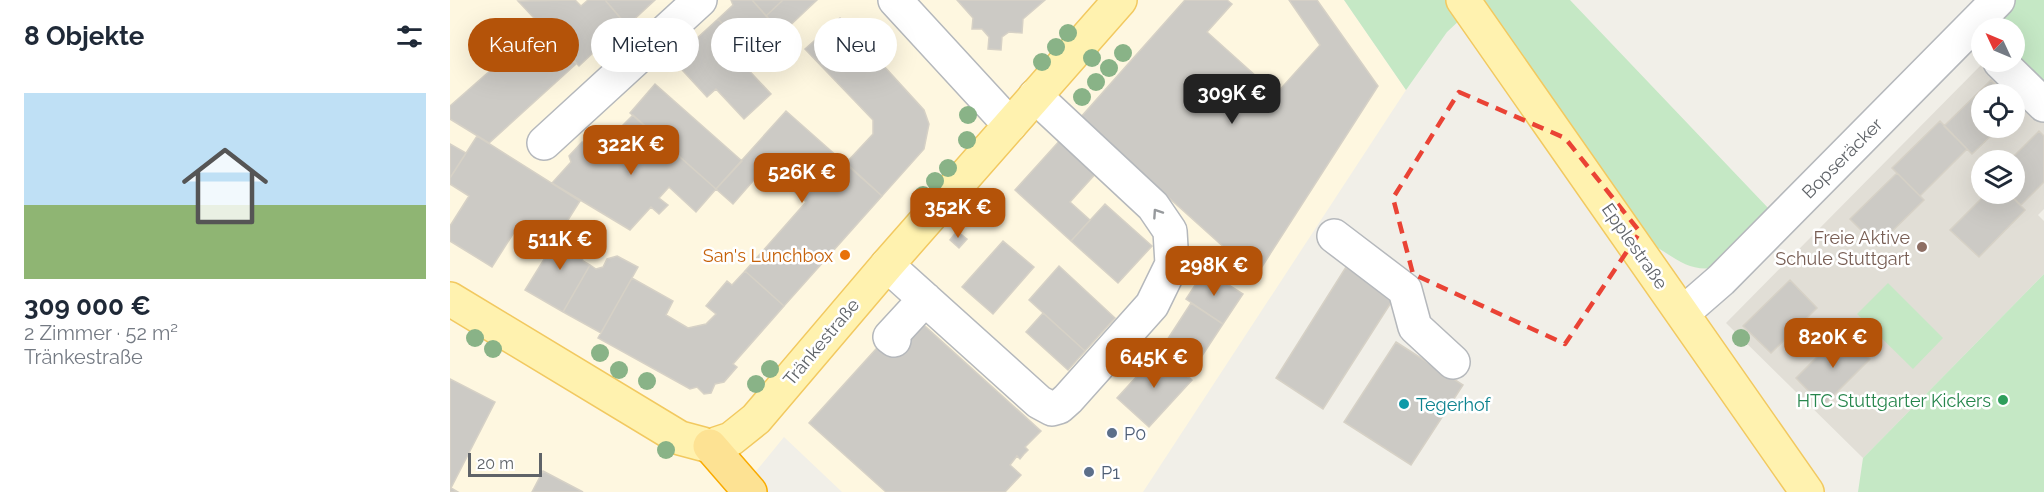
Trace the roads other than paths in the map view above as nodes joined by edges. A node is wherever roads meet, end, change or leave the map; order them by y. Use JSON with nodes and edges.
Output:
{"nodes":[{"id":1,"x":700,"y":0,"type":"edge"},
{"id":2,"x":895,"y":0,"type":"edge"},
{"id":3,"x":1120,"y":0,"type":"edge"},
{"id":4,"x":1463,"y":0,"type":"edge"},
{"id":5,"x":1998,"y":0,"type":"edge"},
{"id":6,"x":1986,"y":18,"type":"edge"},
{"id":7,"x":1971,"y":40,"type":"edge"},
{"id":8,"x":2011,"y":72,"type":"edge"},
{"id":9,"x":1035,"y":96,"type":"junction"},
{"id":10,"x":2044,"y":105,"type":"edge"},
{"id":11,"x":1010,"y":125,"type":"junction"},
{"id":12,"x":544,"y":143,"type":"dead end"},
{"id":13,"x":1334,"y":236,"type":"dead end"},
{"id":14,"x":887,"y":265,"type":"junction"},
{"id":15,"x":450,"y":299,"type":"edge"},
{"id":16,"x":925,"y":299,"type":"junction"},
{"id":17,"x":1683,"y":313,"type":"junction"},
{"id":18,"x":894,"y":340,"type":"dead end"},
{"id":19,"x":1452,"y":362,"type":"dead end"},
{"id":20,"x":710,"y":446,"type":"junction"},
{"id":21,"x":750,"y":492,"type":"edge"},
{"id":22,"x":1807,"y":492,"type":"edge"}],
"edges":[{"from":1,"to":12,"type":"street"},
{"from":2,"to":11,"type":"street"},
{"from":3,"to":9,"type":"main road","name":"Tränkestraße"},
{"from":4,"to":17,"type":"main road","name":"Epplestraße"},
{"from":5,"to":6,"type":"street","name":"Bopseräcker"},
{"from":7,"to":17,"type":"street","name":"Bopseräcker"},
{"from":8,"to":10,"type":"street"},
{"from":9,"to":11,"type":"main road","name":"Tränkestraße"},
{"from":16,"to":9,"type":"street","one_way":true},
{"from":11,"to":14,"type":"main road","name":"Tränkestraße"},
{"from":13,"to":19,"type":"street"},
{"from":14,"to":16,"type":"street"},
{"from":14,"to":20,"type":"main road","name":"Tränkestraße"},
{"from":15,"to":20,"type":"main road"},
{"from":16,"to":18,"type":"street"},
{"from":17,"to":22,"type":"main road","name":"Epplestraße"},
{"from":20,"to":21,"type":"highway"}]}
